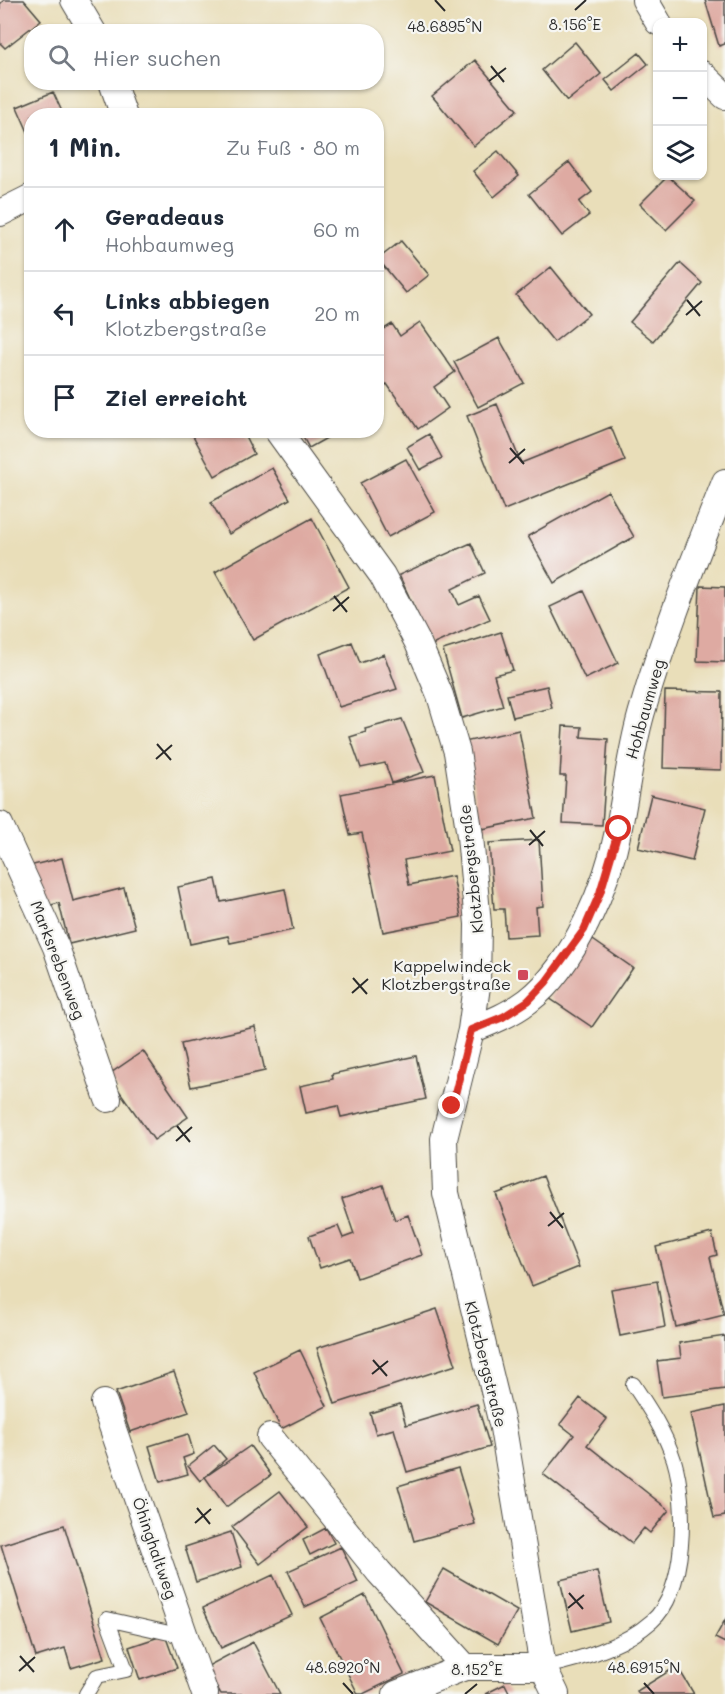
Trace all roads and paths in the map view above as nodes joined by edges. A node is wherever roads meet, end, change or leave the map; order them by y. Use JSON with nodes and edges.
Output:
{"nodes":[{"id":1,"x":74,"y":0,"type":"edge"},
{"id":2,"x":645,"y":0,"type":"edge"},
{"id":3,"x":656,"y":18,"type":"edge"},
{"id":4,"x":88,"y":24,"type":"edge"},
{"id":5,"x":707,"y":79,"type":"edge"},
{"id":6,"x":115,"y":90,"type":"edge"},
{"id":7,"x":725,"y":96,"type":"edge"},
{"id":8,"x":121,"y":108,"type":"edge"},
{"id":9,"x":24,"y":201,"type":"edge"},
{"id":10,"x":0,"y":213,"type":"edge"},
{"id":11,"x":283,"y":438,"type":"edge"},
{"id":12,"x":725,"y":482,"type":"edge"},
{"id":13,"x":0,"y":825,"type":"edge"},
{"id":14,"x":471,"y":1030,"type":"junction"},
{"id":15,"x":108,"y":1099,"type":"dead end"},
{"id":16,"x":633,"y":1384,"type":"dead end"},
{"id":17,"x":104,"y":1403,"type":"dead end"},
{"id":18,"x":270,"y":1437,"type":"dead end"},
{"id":19,"x":187,"y":1637,"type":"junction"},
{"id":20,"x":465,"y":1667,"type":"junction"},
{"id":21,"x":543,"y":1667,"type":"junction"},
{"id":22,"x":86,"y":1694,"type":"edge"},
{"id":23,"x":205,"y":1694,"type":"edge"},
{"id":24,"x":396,"y":1694,"type":"edge"},
{"id":25,"x":556,"y":1694,"type":"edge"}],
"edges":[{"from":1,"to":4,"type":"street"},
{"from":2,"to":3,"type":"street"},
{"from":5,"to":7,"type":"street"},
{"from":6,"to":8,"type":"street"},
{"from":9,"to":10,"type":"street"},
{"from":11,"to":14,"type":"street","name":"Klotzbergstraße"},
{"from":12,"to":14,"type":"street","name":"Hohbaumweg"},
{"from":13,"to":15,"type":"street","name":"Marksrebenweg"},
{"from":14,"to":21,"type":"street","name":"Klotzbergstraße"},
{"from":16,"to":21,"type":"lane"},
{"from":17,"to":19,"type":"street","name":"Öhinghaltweg"},
{"from":18,"to":20,"type":"street"},
{"from":19,"to":22,"type":"lane"},
{"from":19,"to":23,"type":"street","name":"Öhinghaltweg"},
{"from":20,"to":21,"type":"street"},
{"from":20,"to":24,"type":"street"},
{"from":21,"to":25,"type":"street","name":"Klotzbergstraße"}]}
